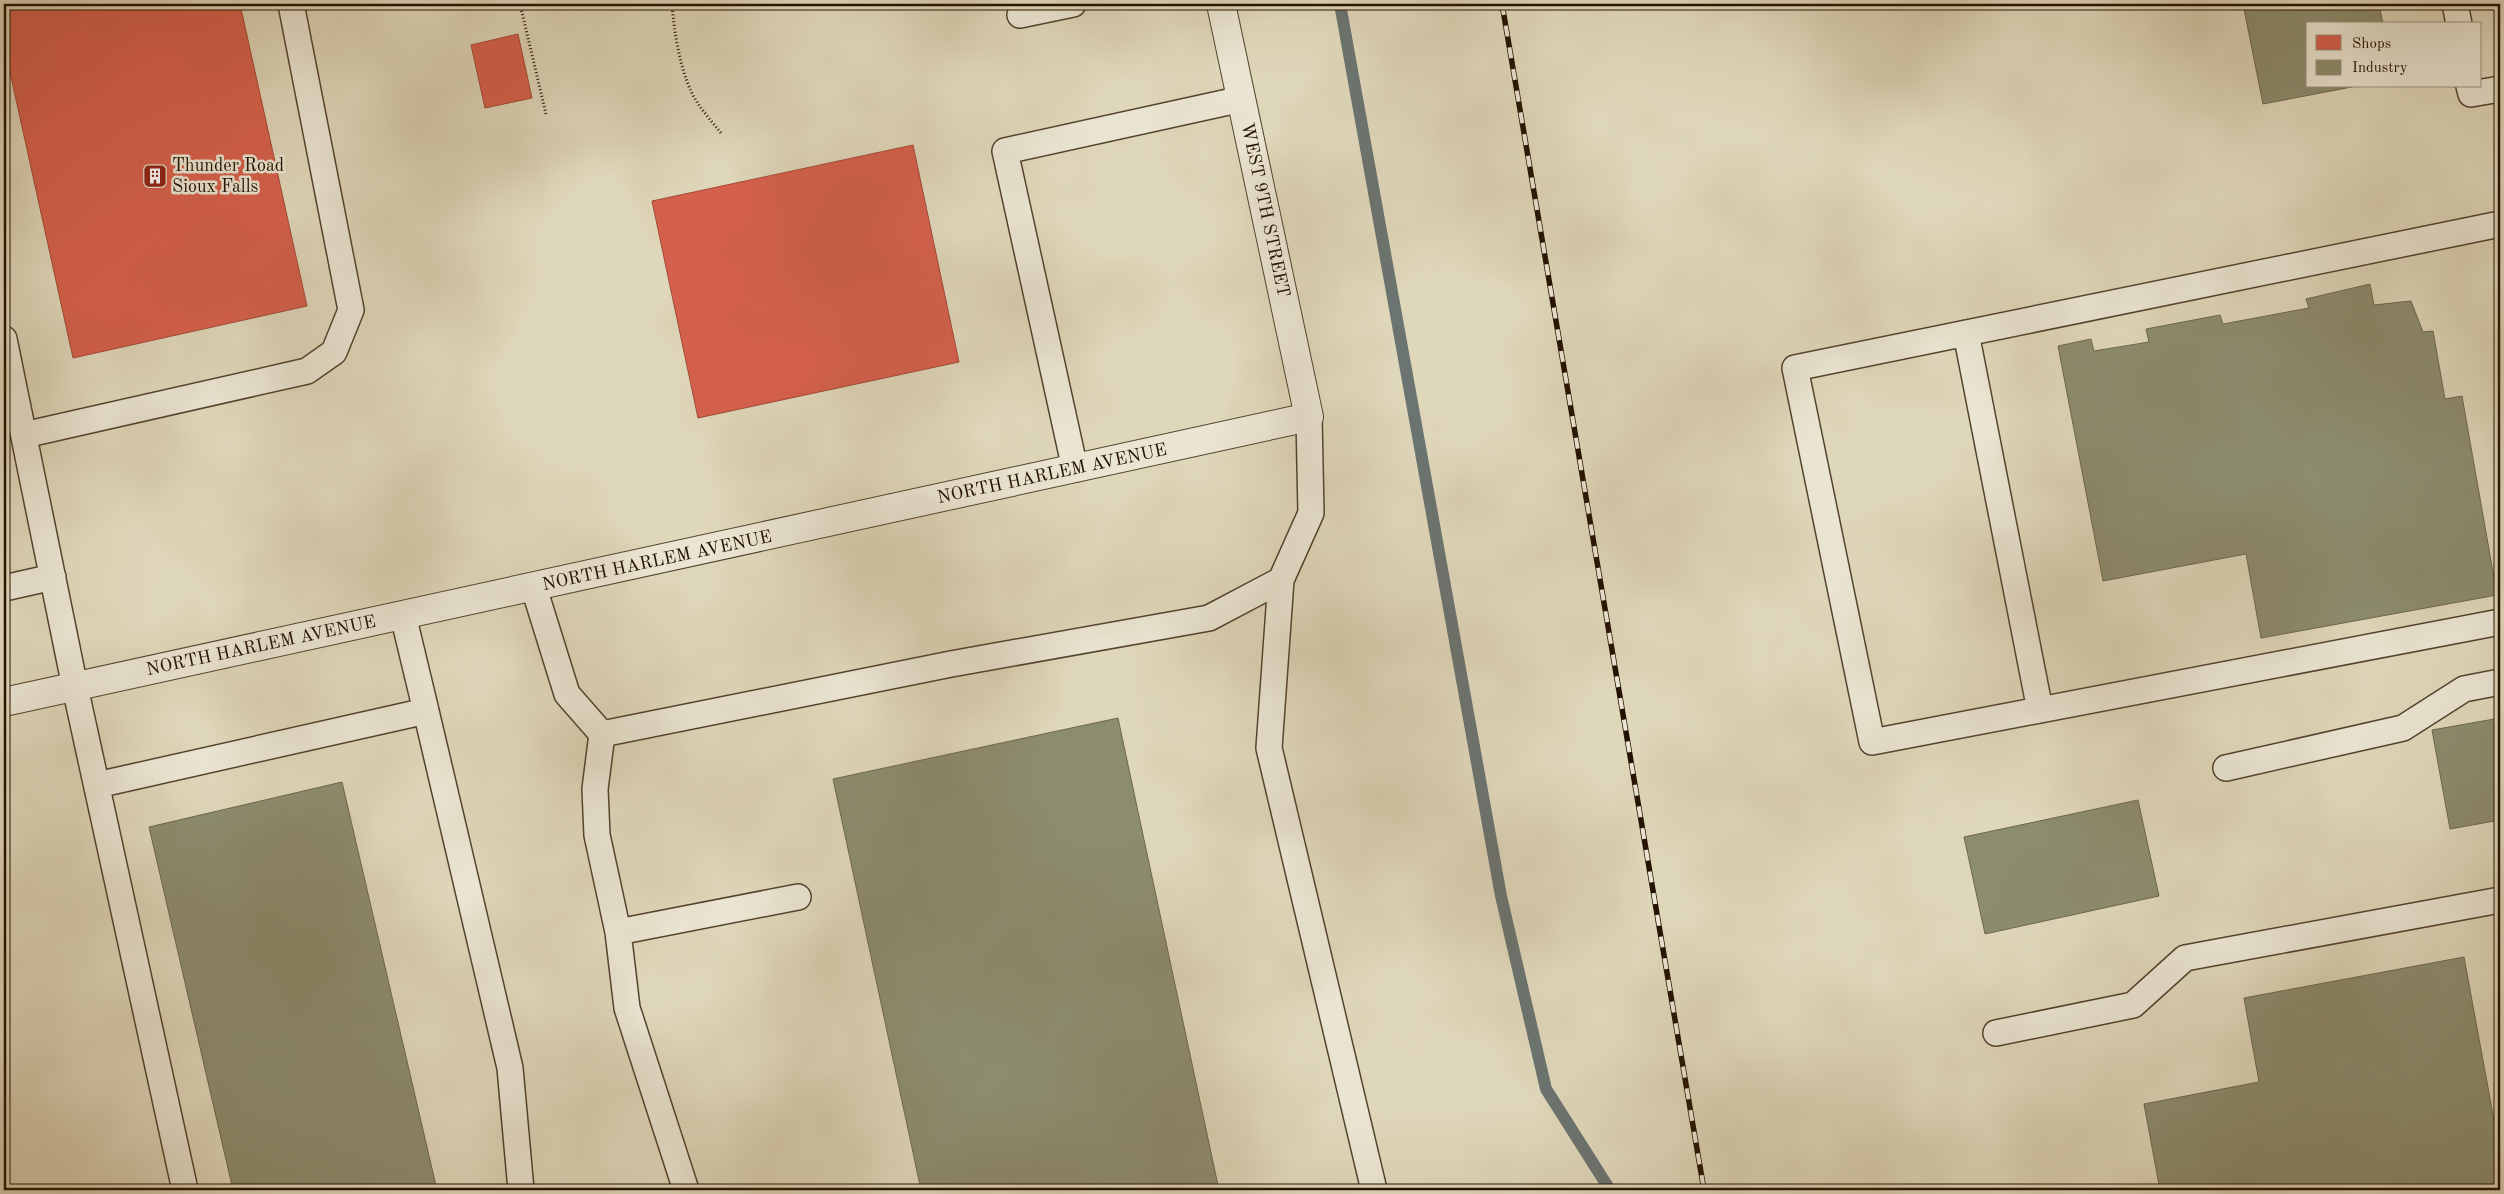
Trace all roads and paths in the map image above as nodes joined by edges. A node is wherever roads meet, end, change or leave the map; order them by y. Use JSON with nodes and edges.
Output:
{"nodes":[{"id":1,"x":291,"y":4,"type":"edge"},
{"id":2,"x":520,"y":4,"type":"edge"},
{"id":3,"x":672,"y":4,"type":"edge"},
{"id":4,"x":1073,"y":4,"type":"edge"},
{"id":5,"x":1221,"y":4,"type":"edge"},
{"id":6,"x":2455,"y":4,"type":"edge"},
{"id":7,"x":1020,"y":15,"type":"dead end"},
{"id":8,"x":2458,"y":22,"type":"edge"},
{"id":9,"x":2470,"y":88,"type":"edge"},
{"id":10,"x":2500,"y":89,"type":"edge"},
{"id":11,"x":1242,"y":99,"type":"junction"},
{"id":12,"x":546,"y":114,"type":"dead end"},
{"id":13,"x":721,"y":133,"type":"dead end"},
{"id":14,"x":2500,"y":224,"type":"edge"},
{"id":15,"x":1966,"y":332,"type":"junction"},
{"id":16,"x":4,"y":339,"type":"edge"},
{"id":17,"x":1309,"y":417,"type":"junction"},
{"id":18,"x":24,"y":435,"type":"junction"},
{"id":19,"x":1075,"y":469,"type":"junction"},
{"id":20,"x":53,"y":577,"type":"junction"},
{"id":21,"x":1280,"y":580,"type":"junction"},
{"id":22,"x":4,"y":588,"type":"edge"},
{"id":23,"x":534,"y":588,"type":"junction"},
{"id":24,"x":403,"y":615,"type":"junction"},
{"id":25,"x":2500,"y":622,"type":"edge"},
{"id":26,"x":2500,"y":682,"type":"edge"},
{"id":27,"x":75,"y":686,"type":"junction"},
{"id":28,"x":4,"y":702,"type":"edge"},
{"id":29,"x":2040,"y":710,"type":"junction"},
{"id":30,"x":426,"y":711,"type":"junction"},
{"id":31,"x":602,"y":734,"type":"junction"},
{"id":32,"x":2226,"y":768,"type":"dead end"},
{"id":33,"x":97,"y":785,"type":"junction"},
{"id":34,"x":798,"y":897,"type":"dead end"},
{"id":35,"x":2500,"y":900,"type":"edge"},
{"id":36,"x":618,"y":932,"type":"junction"},
{"id":37,"x":1996,"y":1033,"type":"dead end"},
{"id":38,"x":185,"y":1190,"type":"edge"},
{"id":39,"x":521,"y":1190,"type":"edge"},
{"id":40,"x":686,"y":1190,"type":"edge"},
{"id":41,"x":1374,"y":1190,"type":"edge"}],
"edges":[{"from":1,"to":18,"type":"lane"},
{"from":2,"to":12,"type":"path"},
{"from":3,"to":13,"type":"path"},
{"from":4,"to":7,"type":"lane"},
{"from":5,"to":11,"type":"street","name":"WEST 9TH STREET"},
{"from":6,"to":8,"type":"lane"},
{"from":9,"to":10,"type":"lane"},
{"from":11,"to":17,"type":"street","name":"WEST 9TH STREET"},
{"from":11,"to":19,"type":"lane"},
{"from":14,"to":15,"type":"lane"},
{"from":15,"to":29,"type":"lane"},
{"from":15,"to":29,"type":"lane"},
{"from":16,"to":18,"type":"lane"},
{"from":17,"to":19,"type":"street","name":"NORTH HARLEM AVENUE"},
{"from":17,"to":21,"type":"lane"},
{"from":18,"to":20,"type":"lane"},
{"from":19,"to":23,"type":"street","name":"NORTH HARLEM AVENUE"},
{"from":20,"to":22,"type":"lane"},
{"from":20,"to":27,"type":"lane"},
{"from":21,"to":31,"type":"lane"},
{"from":21,"to":41,"type":"lane"},
{"from":23,"to":24,"type":"street","name":"NORTH HARLEM AVENUE"},
{"from":23,"to":31,"type":"lane"},
{"from":24,"to":27,"type":"street","name":"NORTH HARLEM AVENUE"},
{"from":24,"to":30,"type":"lane"},
{"from":25,"to":29,"type":"lane"},
{"from":26,"to":32,"type":"lane"},
{"from":27,"to":28,"type":"street","name":"NORTH HARLEM AVENUE"},
{"from":27,"to":33,"type":"lane"},
{"from":30,"to":33,"type":"lane"},
{"from":30,"to":39,"type":"lane"},
{"from":31,"to":36,"type":"lane"},
{"from":33,"to":38,"type":"lane"},
{"from":34,"to":36,"type":"lane"},
{"from":35,"to":37,"type":"lane"},
{"from":36,"to":40,"type":"lane"}]}
